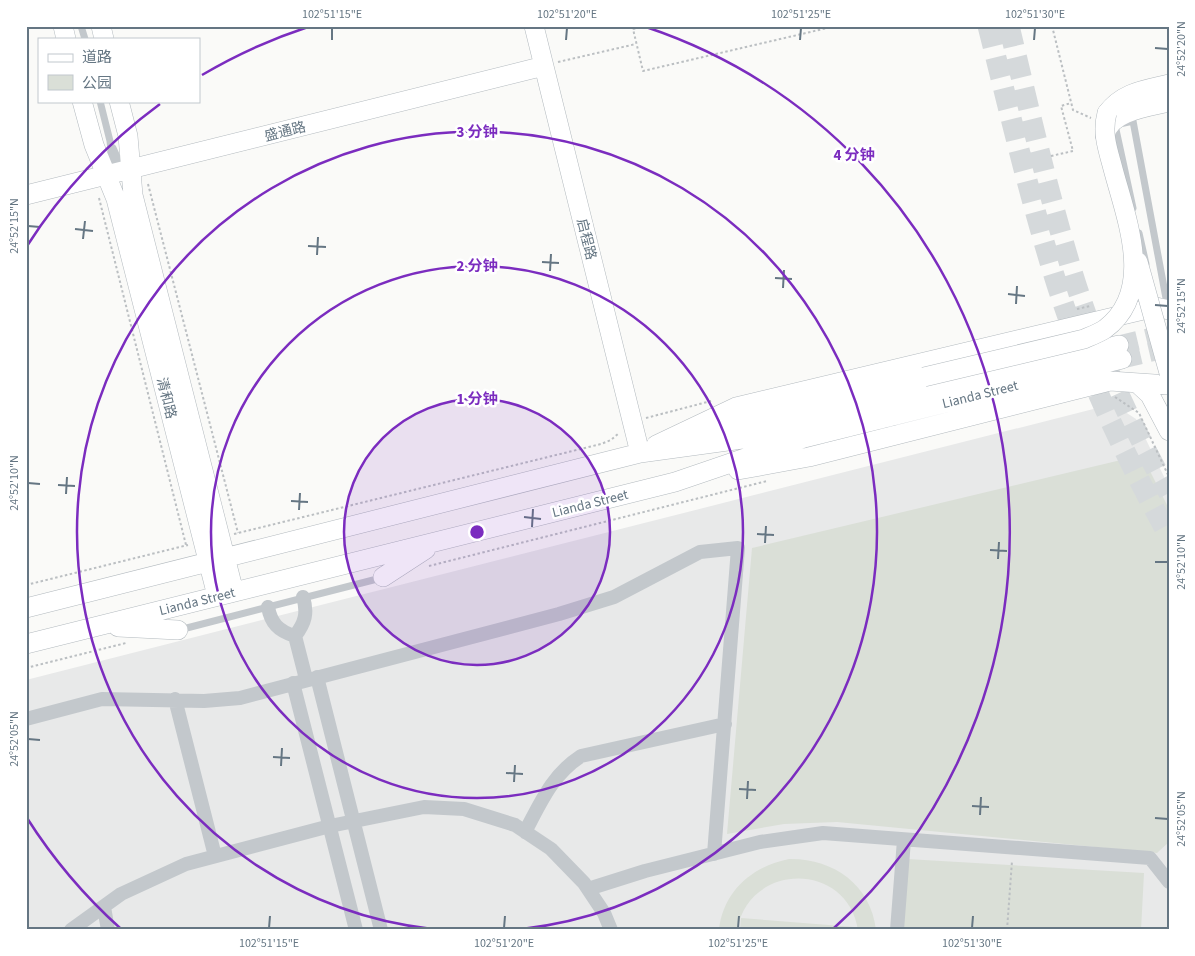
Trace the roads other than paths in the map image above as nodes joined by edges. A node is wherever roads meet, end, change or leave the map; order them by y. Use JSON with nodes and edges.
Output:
{"nodes":[{"id":1,"x":534,"y":26,"type":"edge"},
{"id":2,"x":544,"y":66,"type":"junction"},
{"id":3,"x":1169,"y":84,"type":"edge"},
{"id":4,"x":82,"y":102,"type":"edge"},
{"id":5,"x":100,"y":102,"type":"edge"},
{"id":6,"x":119,"y":102,"type":"edge"},
{"id":7,"x":1169,"y":102,"type":"edge"},
{"id":8,"x":1104,"y":129,"type":"junction"},
{"id":9,"x":118,"y":172,"type":"junction"},
{"id":10,"x":26,"y":195,"type":"edge"},
{"id":11,"x":125,"y":197,"type":"junction"},
{"id":12,"x":1133,"y":246,"type":"junction"},
{"id":13,"x":1141,"y":310,"type":"junction"},
{"id":14,"x":1168,"y":310,"type":"edge"},
{"id":15,"x":1169,"y":373,"type":"edge"},
{"id":16,"x":1138,"y":384,"type":"junction"},
{"id":17,"x":1169,"y":385,"type":"edge"},
{"id":18,"x":1169,"y":431,"type":"edge"},
{"id":19,"x":640,"y":452,"type":"junction"},
{"id":20,"x":675,"y":482,"type":"junction"},
{"id":21,"x":439,"y":540,"type":"junction"},
{"id":22,"x":217,"y":561,"type":"junction"},
{"id":23,"x":383,"y":577,"type":"joint"},
{"id":24,"x":226,"y":594,"type":"junction"},
{"id":25,"x":303,"y":598,"type":"junction"},
{"id":26,"x":268,"y":607,"type":"junction"},
{"id":27,"x":26,"y":608,"type":"edge"},
{"id":28,"x":96,"y":626,"type":"junction"},
{"id":29,"x":178,"y":630,"type":"joint"},
{"id":30,"x":295,"y":636,"type":"junction"},
{"id":31,"x":26,"y":644,"type":"edge"},
{"id":32,"x":306,"y":680,"type":"junction"},
{"id":33,"x":175,"y":699,"type":"junction"},
{"id":34,"x":26,"y":719,"type":"edge"},
{"id":35,"x":725,"y":724,"type":"junction"},
{"id":36,"x":354,"y":821,"type":"junction"},
{"id":37,"x":330,"y":826,"type":"junction"},
{"id":38,"x":525,"y":832,"type":"junction"},
{"id":39,"x":904,"y":840,"type":"junction"},
{"id":40,"x":714,"y":854,"type":"junction"},
{"id":41,"x":215,"y":856,"type":"junction"},
{"id":42,"x":1169,"y":882,"type":"edge"},
{"id":43,"x":588,"y":889,"type":"junction"},
{"id":44,"x":104,"y":907,"type":"junction"},
{"id":45,"x":71,"y":930,"type":"edge"},
{"id":46,"x":108,"y":930,"type":"edge"},
{"id":47,"x":356,"y":930,"type":"edge"},
{"id":48,"x":381,"y":930,"type":"edge"},
{"id":49,"x":611,"y":930,"type":"edge"},
{"id":50,"x":897,"y":930,"type":"edge"}],
"edges":[{"from":1,"to":2,"type":"main road","name":"启程路"},
{"from":2,"to":9,"type":"main road","name":"盛通路"},
{"from":2,"to":19,"type":"main road","name":"启程路"},
{"from":3,"to":8,"type":"main road","bridge":true},
{"from":4,"to":9,"type":"main road","name":"清和路"},
{"from":5,"to":9,"type":"lane","name":"清和路"},
{"from":6,"to":9,"type":"main road","name":"清和路"},
{"from":7,"to":8,"type":"main road","bridge":true},
{"from":8,"to":12,"type":"main road","bridge":true},
{"from":9,"to":10,"type":"main road","name":"盛通路"},
{"from":9,"to":11,"type":"main road","name":"清和路"},
{"from":9,"to":11,"type":"main road","name":"清和路"},
{"from":11,"to":22,"type":"main road","name":"清和路"},
{"from":12,"to":15,"type":"main road","bridge":true},
{"from":12,"to":19,"type":"main road","bridge":true},
{"from":13,"to":14,"type":"main road"},
{"from":13,"to":14,"type":"lane"},
{"from":13,"to":19,"type":"main road"},
{"from":16,"to":17,"type":"main road"},
{"from":16,"to":18,"type":"main road"},
{"from":16,"to":20,"type":"main road"},
{"from":19,"to":20,"type":"main road","name":"Lianda Street"},
{"from":19,"to":22,"type":"main road","name":"Lianda Street"},
{"from":20,"to":21,"type":"main road","name":"Lianda Street"},
{"from":21,"to":23,"type":"main road"},
{"from":21,"to":24,"type":"main road","name":"Lianda Street"},
{"from":22,"to":24,"type":"main road","name":"清和路"},
{"from":22,"to":27,"type":"main road","name":"Lianda Street"},
{"from":23,"to":25,"type":"lane"},
{"from":24,"to":28,"type":"main road","name":"Lianda Street"},
{"from":25,"to":26,"type":"lane"},
{"from":25,"to":30,"type":"street"},
{"from":26,"to":29,"type":"lane"},
{"from":26,"to":30,"type":"street"},
{"from":28,"to":29,"type":"main road"},
{"from":28,"to":31,"type":"main road","name":"Lianda Street"},
{"from":30,"to":32,"type":"street"},
{"from":32,"to":33,"type":"street"},
{"from":32,"to":35,"type":"street"},
{"from":32,"to":36,"type":"street"},
{"from":32,"to":37,"type":"street"},
{"from":33,"to":34,"type":"street"},
{"from":33,"to":41,"type":"street"},
{"from":35,"to":38,"type":"street"},
{"from":35,"to":40,"type":"street"},
{"from":36,"to":37,"type":"street"},
{"from":36,"to":38,"type":"street"},
{"from":36,"to":48,"type":"street"},
{"from":37,"to":41,"type":"street"},
{"from":37,"to":47,"type":"street"},
{"from":38,"to":43,"type":"street"},
{"from":39,"to":40,"type":"street"},
{"from":39,"to":42,"type":"street"},
{"from":39,"to":50,"type":"street"},
{"from":40,"to":43,"type":"street"},
{"from":41,"to":44,"type":"street"},
{"from":43,"to":49,"type":"street"},
{"from":44,"to":45,"type":"street"},
{"from":44,"to":46,"type":"street"}]}
